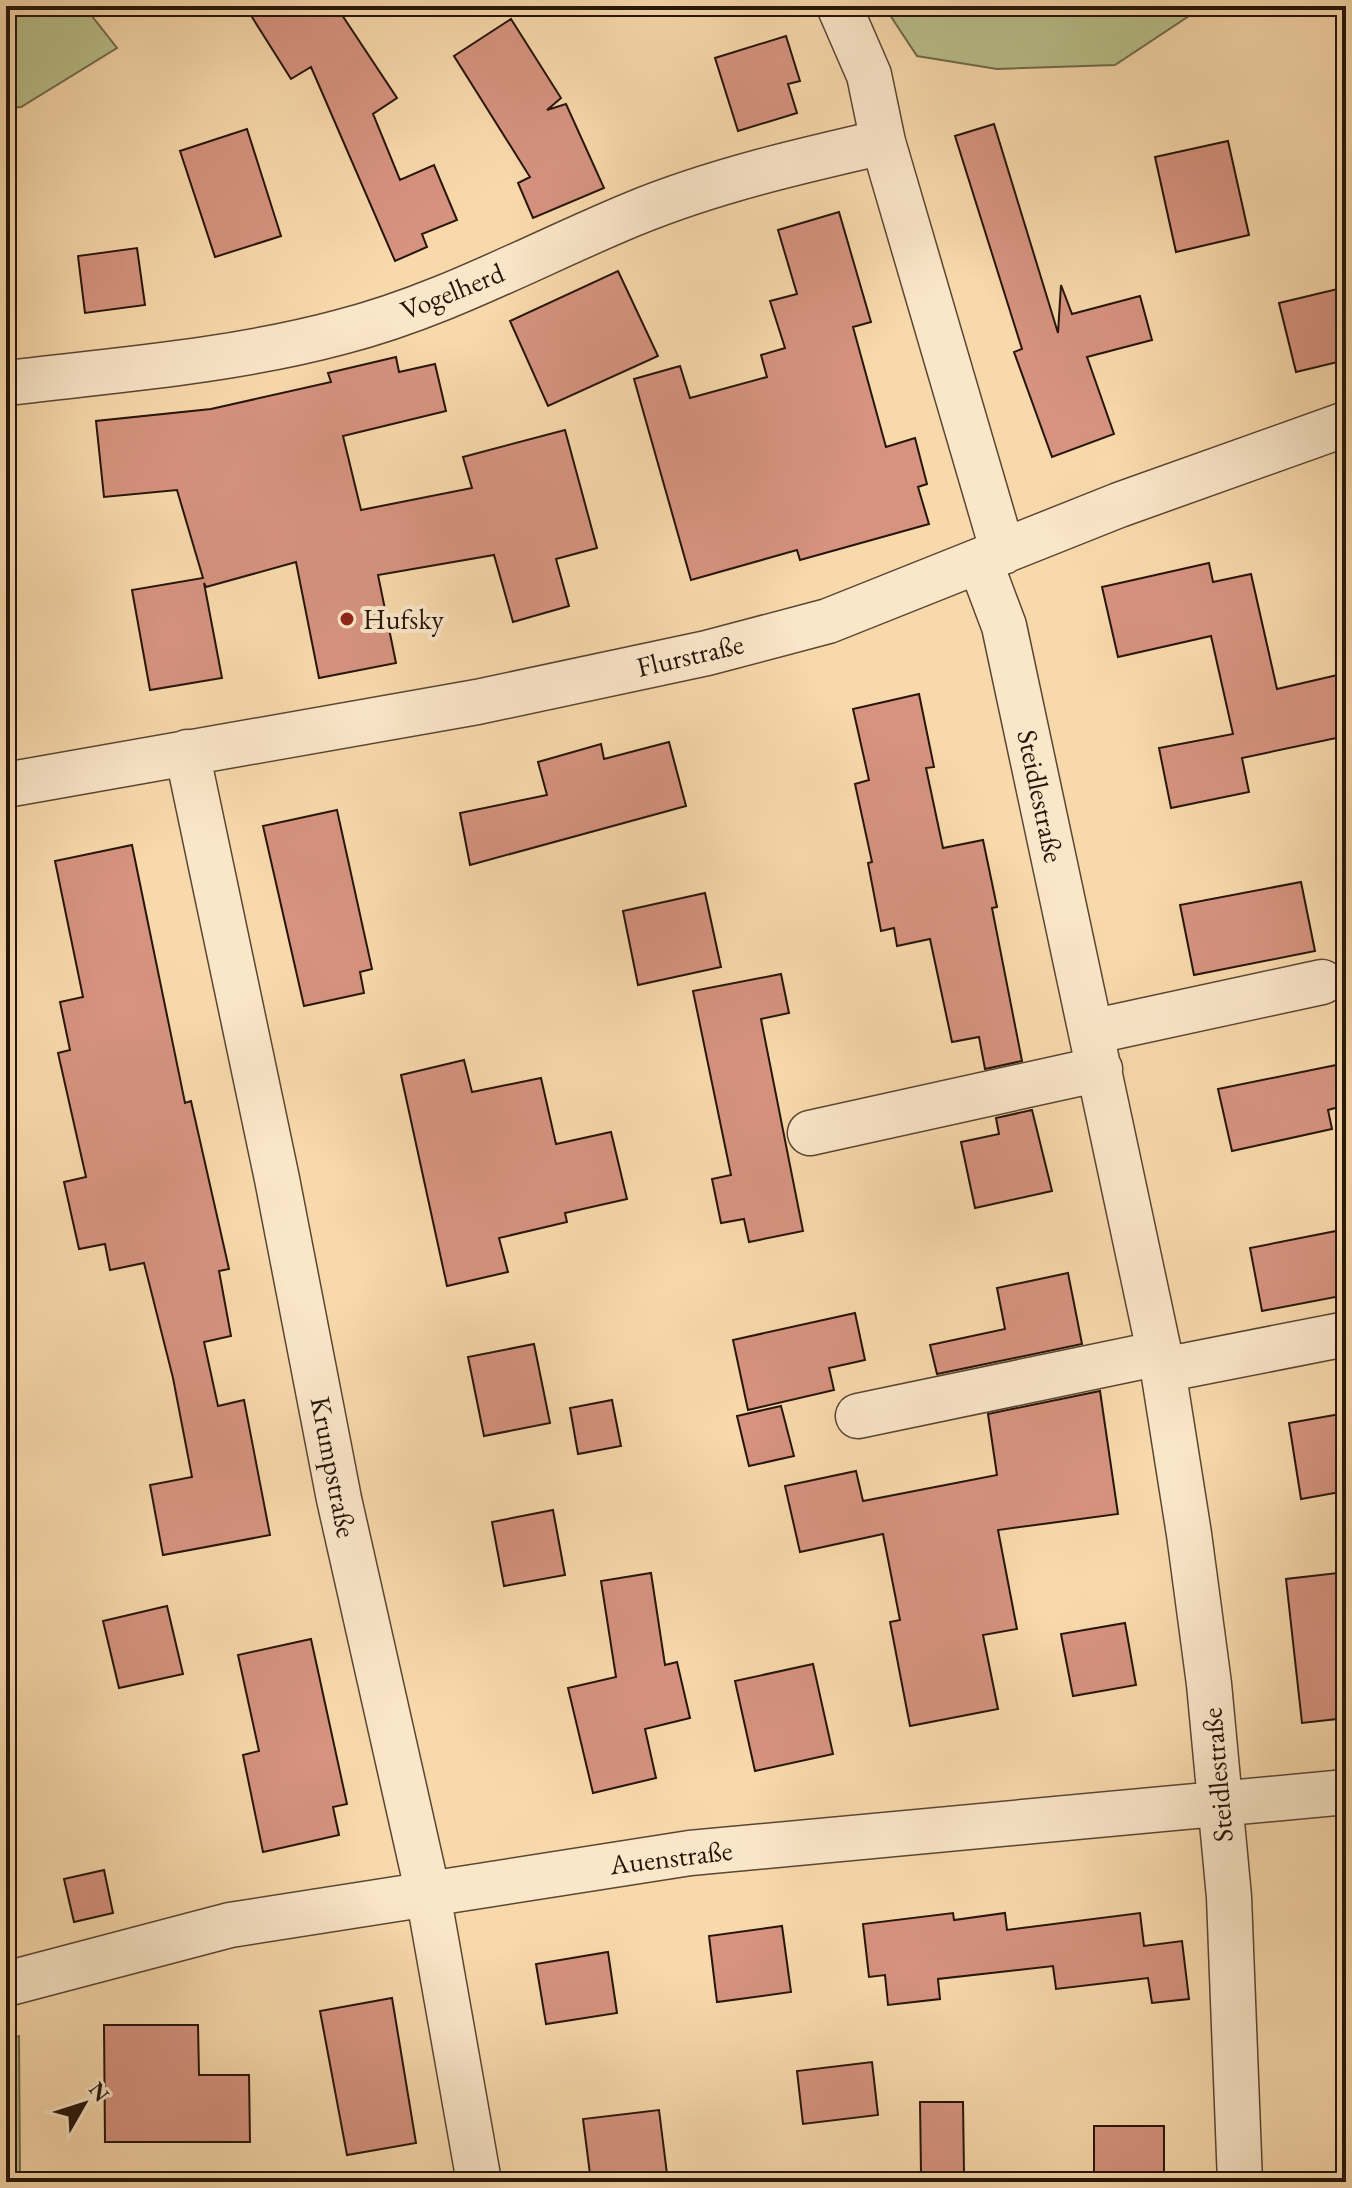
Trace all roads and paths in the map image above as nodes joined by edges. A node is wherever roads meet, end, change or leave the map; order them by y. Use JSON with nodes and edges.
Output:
{"nodes":[{"id":1,"x":839,"y":6,"type":"edge"},
{"id":2,"x":883,"y":142,"type":"junction"},
{"id":3,"x":6,"y":383,"type":"edge"},
{"id":4,"x":1346,"y":424,"type":"edge"},
{"id":5,"x":991,"y":557,"type":"junction"},
{"id":6,"x":187,"y":752,"type":"junction"},
{"id":7,"x":6,"y":785,"type":"edge"},
{"id":8,"x":1322,"y":982,"type":"dead end"},
{"id":9,"x":1095,"y":1051,"type":"junction"},
{"id":10,"x":810,"y":1133,"type":"dead end"},
{"id":11,"x":1346,"y":1334,"type":"edge"},
{"id":12,"x":1162,"y":1362,"type":"junction"},
{"id":13,"x":858,"y":1416,"type":"dead end"},
{"id":14,"x":1346,"y":1792,"type":"edge"},
{"id":15,"x":1218,"y":1806,"type":"junction"},
{"id":16,"x":428,"y":1894,"type":"junction"},
{"id":17,"x":6,"y":1984,"type":"edge"},
{"id":18,"x":479,"y":2182,"type":"edge"},
{"id":19,"x":1240,"y":2182,"type":"edge"}],
"edges":[{"from":1,"to":2,"type":"street"},
{"from":2,"to":3,"type":"street","name":"Vogelherd"},
{"from":2,"to":5,"type":"street"},
{"from":4,"to":5,"type":"street","name":"Flurstraße"},
{"from":5,"to":6,"type":"street","name":"Flurstraße"},
{"from":5,"to":9,"type":"street","name":"Steidlestraße"},
{"from":6,"to":7,"type":"street","name":"Flurstraße"},
{"from":6,"to":16,"type":"street","name":"Krumpstraße"},
{"from":8,"to":9,"type":"street"},
{"from":9,"to":10,"type":"street"},
{"from":9,"to":12,"type":"street","name":"Steidlestraße"},
{"from":11,"to":12,"type":"street"},
{"from":12,"to":13,"type":"street"},
{"from":12,"to":15,"type":"street","name":"Steidlestraße"},
{"from":14,"to":15,"type":"street","name":"Auenstraße"},
{"from":15,"to":16,"type":"street","name":"Auenstraße"},
{"from":15,"to":19,"type":"street","name":"Steidlestraße"},
{"from":16,"to":17,"type":"street","name":"Auenstraße"},
{"from":16,"to":18,"type":"street","name":"Krumpstraße"}]}
